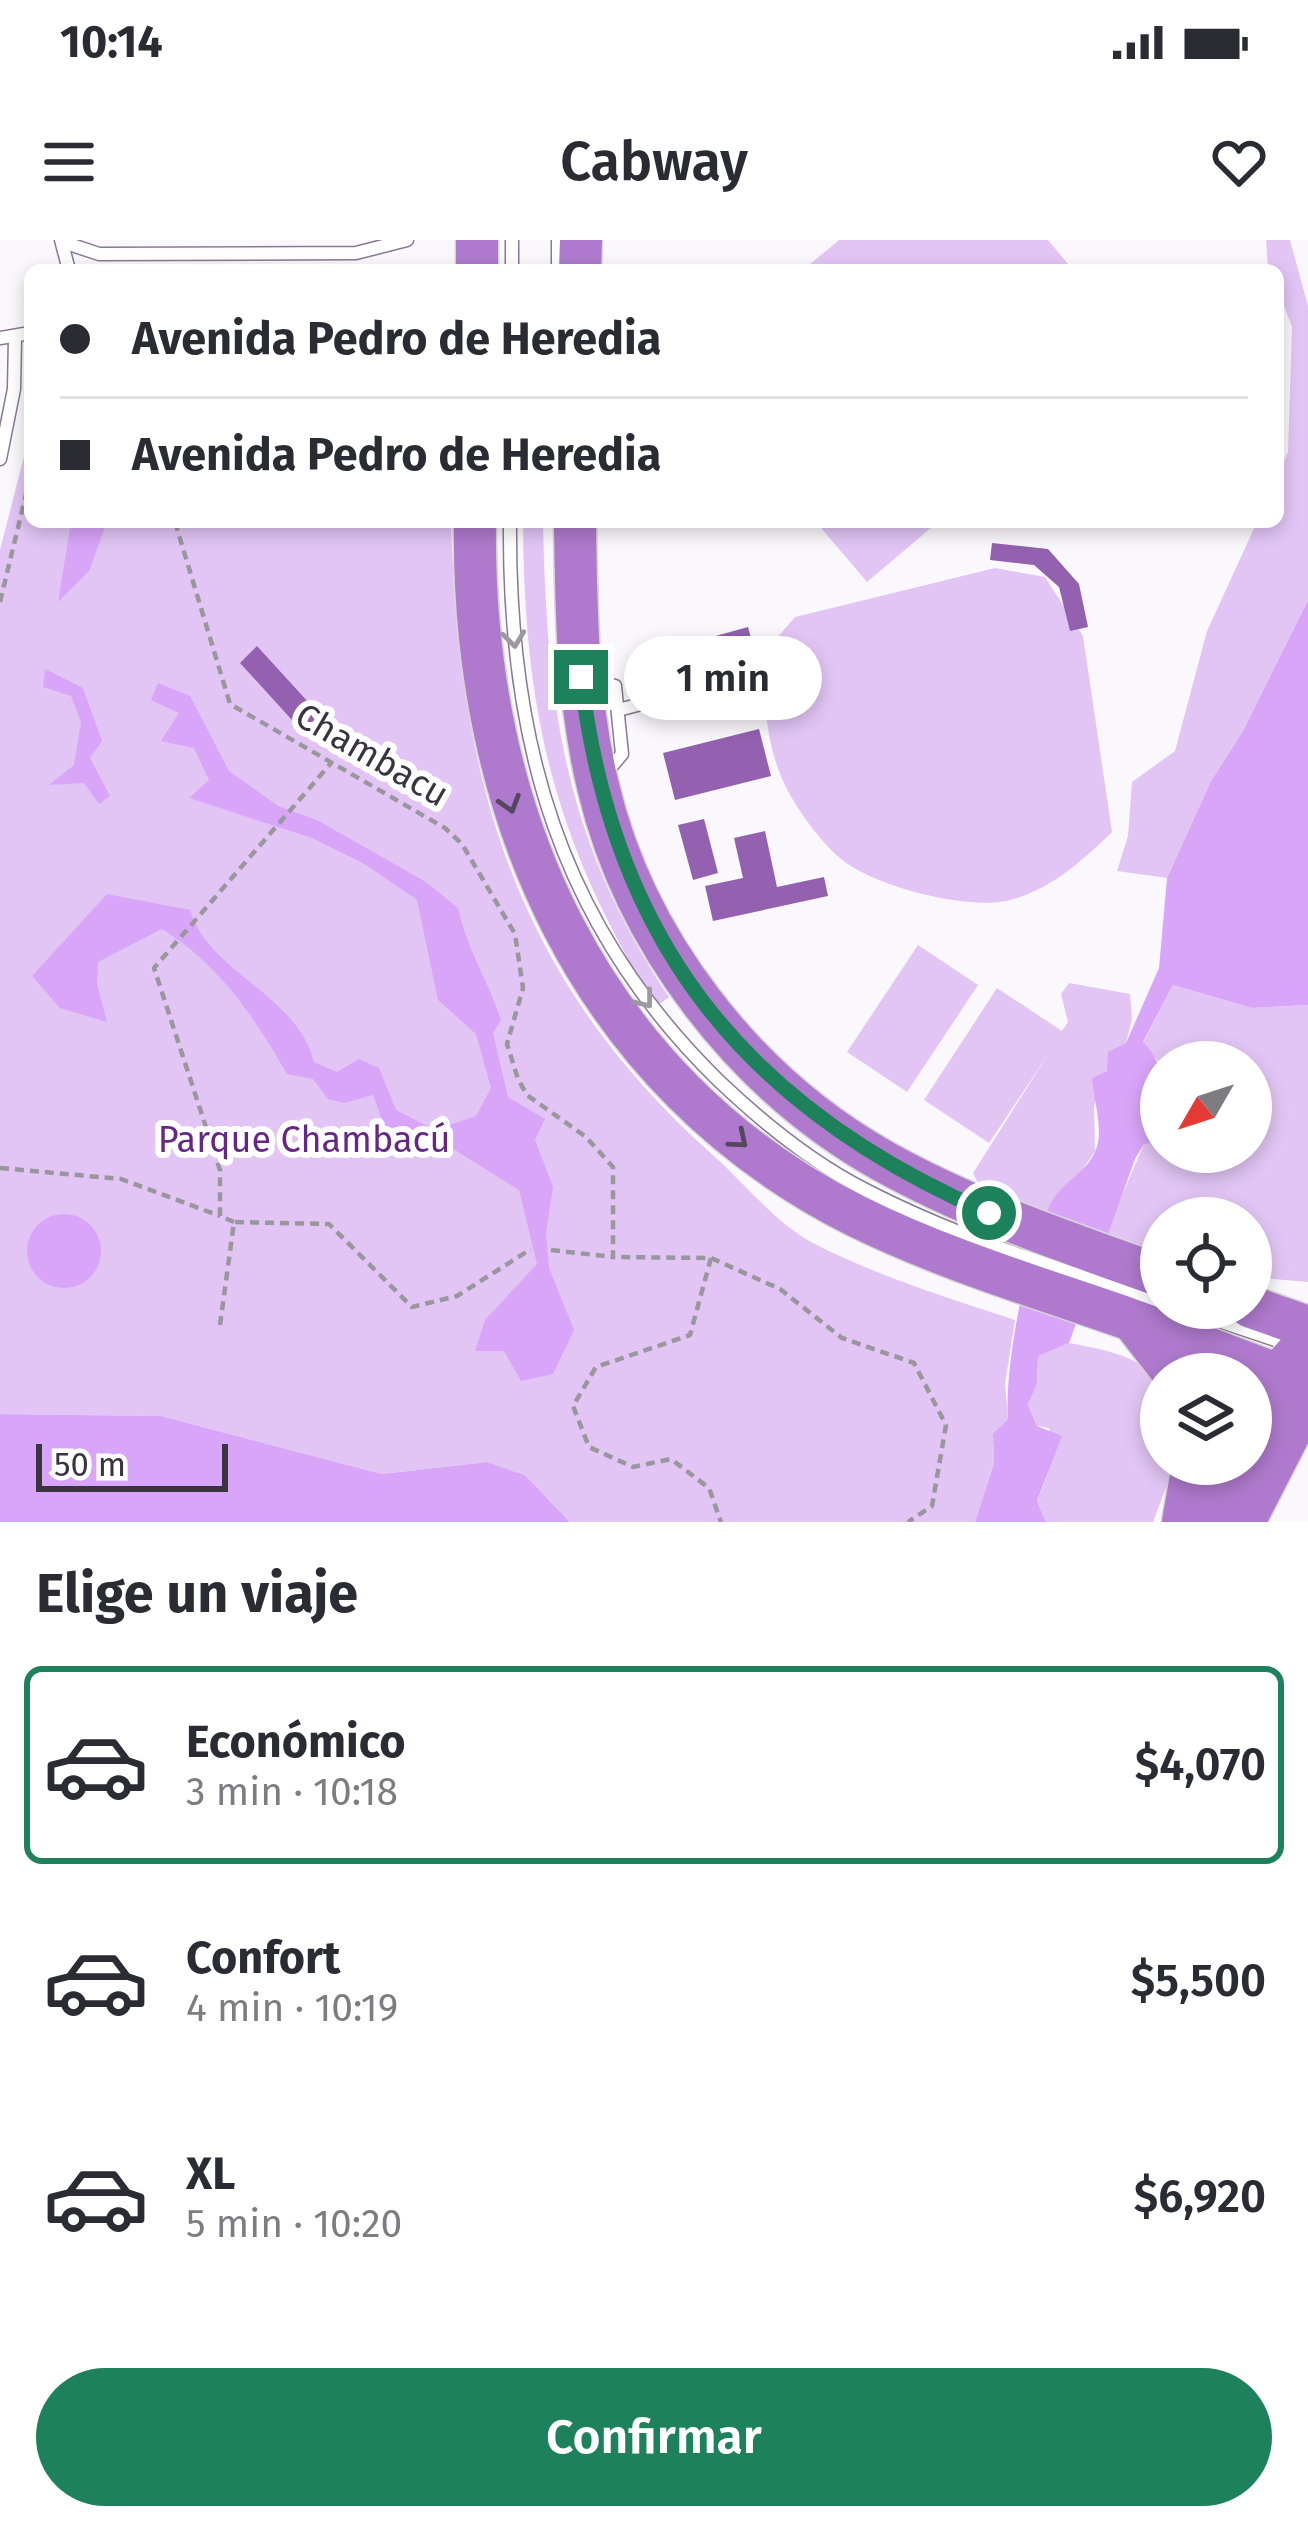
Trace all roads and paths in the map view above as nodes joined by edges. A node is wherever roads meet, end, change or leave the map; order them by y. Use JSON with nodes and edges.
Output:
{"nodes":[{"id":1,"x":406,"y":240,"type":"edge"},
{"id":2,"x":62,"y":241,"type":"edge"},
{"id":3,"x":7,"y":338,"type":"edge"},
{"id":4,"x":0,"y":459,"type":"edge"},
{"id":5,"x":24,"y":503,"type":"edge"},
{"id":6,"x":177,"y":528,"type":"edge"},
{"id":7,"x":510,"y":528,"type":"edge"},
{"id":8,"x":575,"y":528,"type":"edge"},
{"id":9,"x":486,"y":530,"type":"edge"},
{"id":10,"x":509,"y":571,"type":"junction"},
{"id":11,"x":0,"y":602,"type":"edge"},
{"id":12,"x":581,"y":677,"type":"junction"},
{"id":13,"x":645,"y":703,"type":"dead end"},
{"id":14,"x":618,"y":710,"type":"junction"},
{"id":15,"x":333,"y":761,"type":"junction"},
{"id":16,"x":597,"y":782,"type":"junction"},
{"id":17,"x":670,"y":986,"type":"dead end"},
{"id":18,"x":692,"y":1016,"type":"dead end"},
{"id":19,"x":725,"y":1055,"type":"dead end"},
{"id":20,"x":736,"y":1067,"type":"dead end"},
{"id":21,"x":808,"y":1131,"type":"dead end"},
{"id":22,"x":0,"y":1168,"type":"edge"},
{"id":23,"x":220,"y":1216,"type":"junction"},
{"id":24,"x":234,"y":1222,"type":"junction"},
{"id":25,"x":1014,"y":1248,"type":"junction"},
{"id":26,"x":531,"y":1249,"type":"dead end"},
{"id":27,"x":551,"y":1250,"type":"dead end"},
{"id":28,"x":614,"y":1257,"type":"junction"},
{"id":29,"x":711,"y":1258,"type":"junction"},
{"id":30,"x":1093,"y":1276,"type":"junction"},
{"id":31,"x":1140,"y":1276,"type":"edge"},
{"id":32,"x":1140,"y":1285,"type":"edge"},
{"id":33,"x":1140,"y":1307,"type":"edge"},
{"id":34,"x":220,"y":1325,"type":"dead end"},
{"id":35,"x":1272,"y":1328,"type":"edge"},
{"id":36,"x":1206,"y":1329,"type":"edge"},
{"id":37,"x":1232,"y":1329,"type":"edge"},
{"id":38,"x":1253,"y":1329,"type":"edge"},
{"id":39,"x":1303,"y":1358,"type":"edge"},
{"id":40,"x":1272,"y":1403,"type":"edge"},
{"id":41,"x":1308,"y":1455,"type":"edge"},
{"id":42,"x":1189,"y":1485,"type":"edge"},
{"id":43,"x":1236,"y":1485,"type":"edge"},
{"id":44,"x":1234,"y":1518,"type":"edge"},
{"id":45,"x":721,"y":1522,"type":"edge"},
{"id":46,"x":908,"y":1522,"type":"edge"},
{"id":47,"x":1183,"y":1522,"type":"edge"}],
"edges":[{"from":1,"to":2,"type":"lane"},
{"from":3,"to":4,"type":"lane"},
{"from":5,"to":11,"type":"path"},
{"from":6,"to":15,"type":"path","name":"Chambacu"},
{"from":7,"to":10,"type":"lane"},
{"from":8,"to":12,"type":"highway"},
{"from":9,"to":10,"type":"lane"},
{"from":9,"to":25,"type":"highway","one_way":true},
{"from":10,"to":25,"type":"lane","one_way":true},
{"from":12,"to":14,"type":"lane"},
{"from":12,"to":16,"type":"highway"},
{"from":13,"to":14,"type":"lane"},
{"from":14,"to":16,"type":"lane"},
{"from":15,"to":23,"type":"path"},
{"from":15,"to":28,"type":"path","name":"Chambacu"},
{"from":16,"to":25,"type":"highway"},
{"from":17,"to":18,"type":"lane"},
{"from":19,"to":20,"type":"lane"},
{"from":21,"to":25,"type":"lane"},
{"from":22,"to":23,"type":"path"},
{"from":23,"to":24,"type":"path"},
{"from":24,"to":26,"type":"path"},
{"from":24,"to":34,"type":"path"},
{"from":25,"to":30,"type":"highway"},
{"from":27,"to":28,"type":"path"},
{"from":28,"to":29,"type":"path"},
{"from":29,"to":45,"type":"path"},
{"from":29,"to":46,"type":"path"},
{"from":30,"to":31,"type":"highway"},
{"from":30,"to":32,"type":"lane"},
{"from":30,"to":33,"type":"highway"},
{"from":35,"to":39,"type":"highway"},
{"from":36,"to":39,"type":"highway"},
{"from":37,"to":39,"type":"lane"},
{"from":38,"to":39,"type":"lane"},
{"from":39,"to":40,"type":"highway"},
{"from":39,"to":44,"type":"highway"},
{"from":41,"to":44,"type":"highway"},
{"from":42,"to":47,"type":"highway"},
{"from":43,"to":44,"type":"highway"}]}
